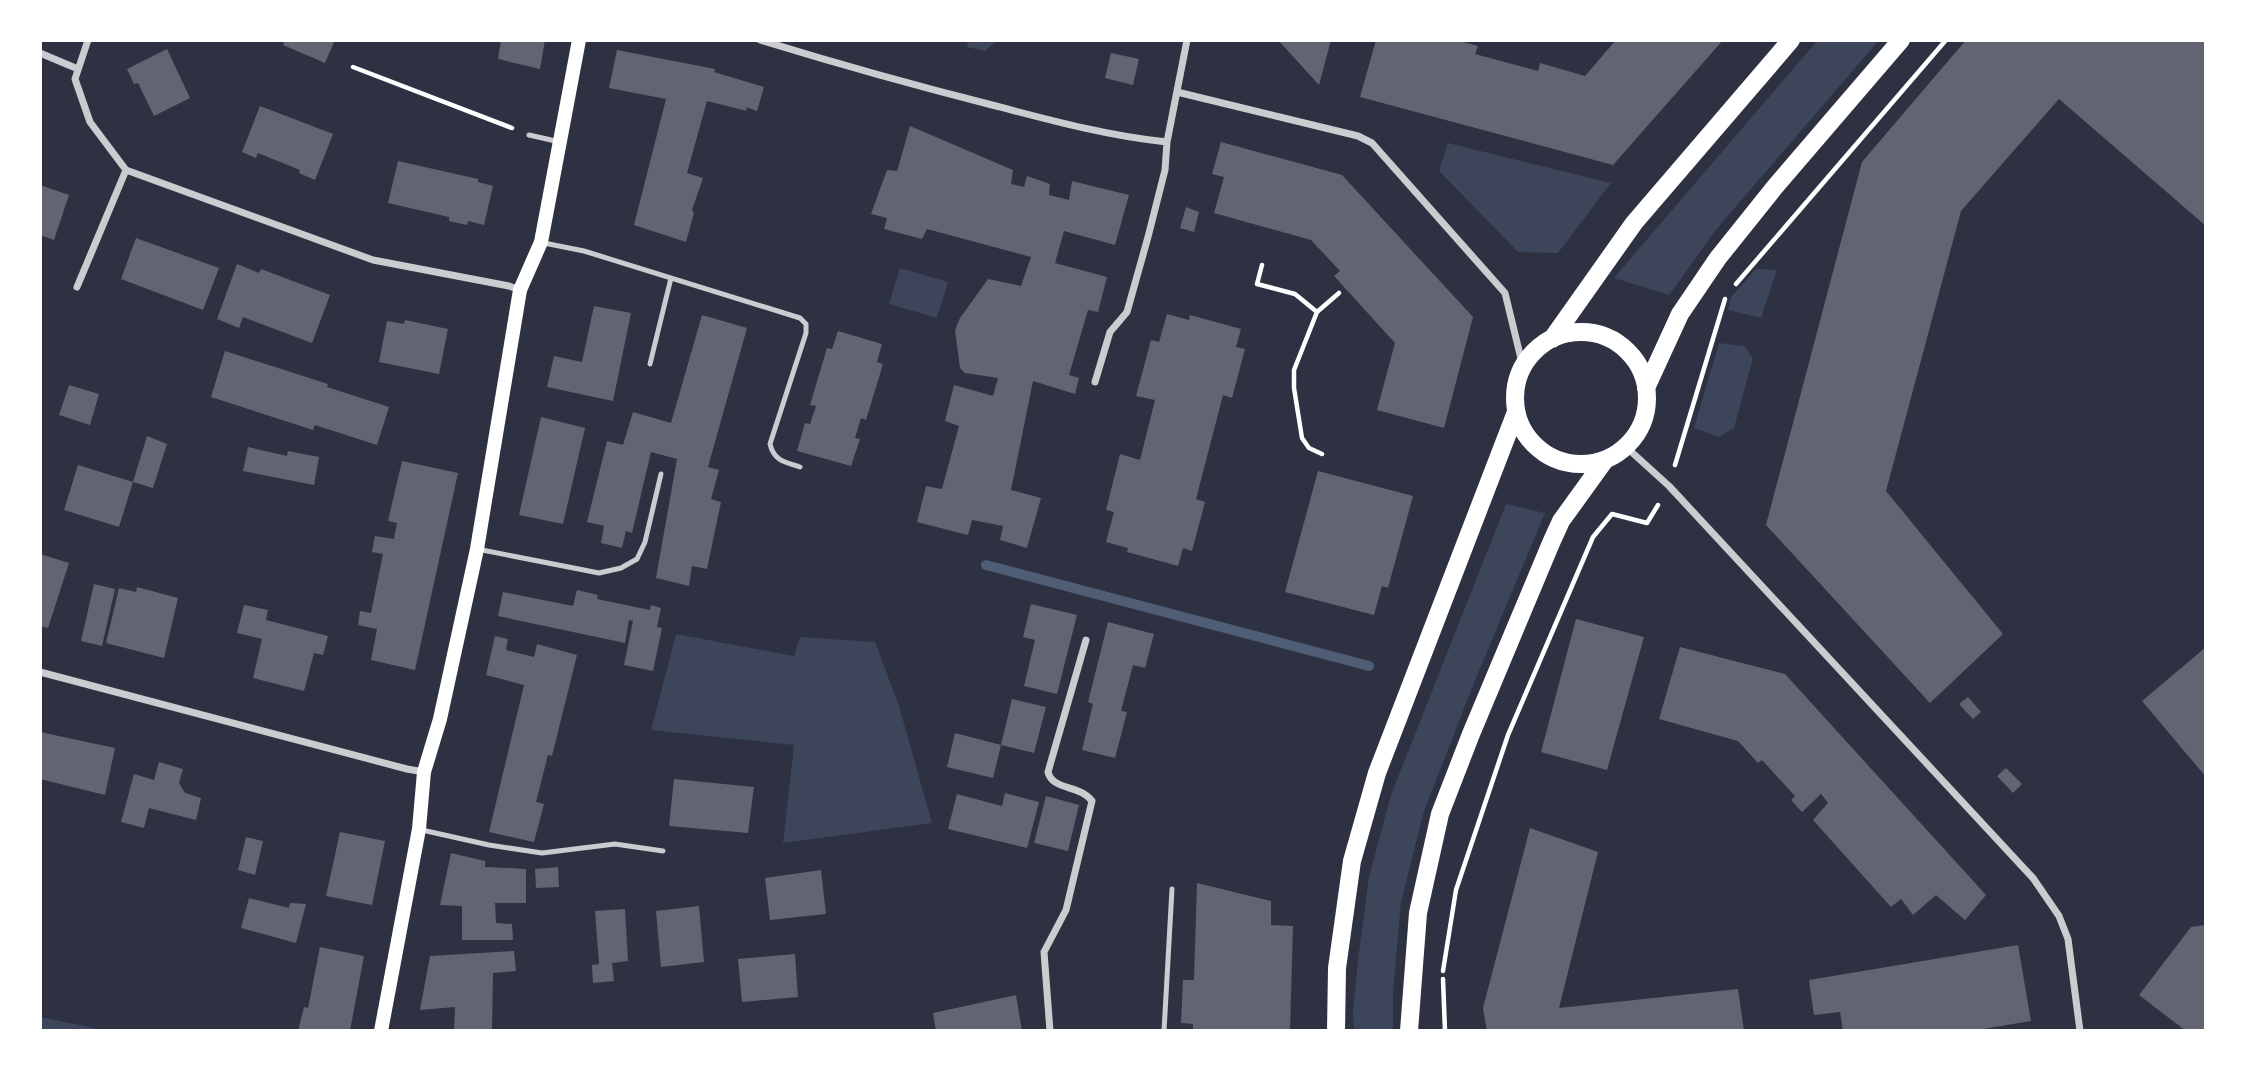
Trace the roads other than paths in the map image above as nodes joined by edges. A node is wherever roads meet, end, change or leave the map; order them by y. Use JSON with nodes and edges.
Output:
{"nodes":[{"id":1,"x":88,"y":40,"type":"edge"},
{"id":2,"x":579,"y":40,"type":"edge"},
{"id":3,"x":760,"y":40,"type":"edge"},
{"id":4,"x":1187,"y":40,"type":"edge"},
{"id":5,"x":1791,"y":40,"type":"edge"},
{"id":6,"x":1902,"y":40,"type":"edge"},
{"id":7,"x":40,"y":53,"type":"edge"},
{"id":8,"x":78,"y":69,"type":"junction"},
{"id":9,"x":1177,"y":92,"type":"junction"},
{"id":10,"x":529,"y":135,"type":"road end"},
{"id":11,"x":561,"y":142,"type":"junction"},
{"id":12,"x":1167,"y":142,"type":"junction"},
{"id":13,"x":126,"y":170,"type":"junction"},
{"id":14,"x":541,"y":242,"type":"junction"},
{"id":15,"x":671,"y":278,"type":"junction"},
{"id":16,"x":77,"y":287,"type":"dead end"},
{"id":17,"x":520,"y":290,"type":"junction"},
{"id":18,"x":1552,"y":339,"type":"junction"},
{"id":19,"x":650,"y":364,"type":"dead end"},
{"id":20,"x":1523,"y":366,"type":"junction"},
{"id":21,"x":1095,"y":382,"type":"dead end"},
{"id":22,"x":1646,"y":388,"type":"junction"},
{"id":23,"x":1516,"y":412,"type":"junction"},
{"id":24,"x":1626,"y":447,"type":"junction"},
{"id":25,"x":1605,"y":460,"type":"junction"},
{"id":26,"x":800,"y":467,"type":"dead end"},
{"id":27,"x":661,"y":474,"type":"dead end"},
{"id":28,"x":477,"y":549,"type":"junction"},
{"id":29,"x":1086,"y":640,"type":"dead end"},
{"id":30,"x":40,"y":672,"type":"edge"},
{"id":31,"x":424,"y":772,"type":"junction"},
{"id":32,"x":419,"y":829,"type":"junction"},
{"id":33,"x":663,"y":850,"type":"dead end"},
{"id":34,"x":1172,"y":888,"type":"dead end"},
{"id":35,"x":381,"y":1031,"type":"edge"},
{"id":36,"x":1050,"y":1031,"type":"edge"},
{"id":37,"x":1164,"y":1031,"type":"edge"},
{"id":38,"x":1336,"y":1031,"type":"edge"},
{"id":39,"x":1409,"y":1031,"type":"edge"},
{"id":40,"x":2080,"y":1031,"type":"edge"}],
"edges":[{"from":1,"to":8,"type":"street"},
{"from":2,"to":11,"type":"main road"},
{"from":3,"to":12,"type":"street"},
{"from":4,"to":9,"type":"street"},
{"from":5,"to":18,"type":"main road"},
{"from":6,"to":22,"type":"main road"},
{"from":7,"to":8,"type":"street"},
{"from":8,"to":13,"type":"street"},
{"from":9,"to":12,"type":"street"},
{"from":9,"to":20,"type":"street"},
{"from":10,"to":11,"type":"lane"},
{"from":11,"to":14,"type":"main road"},
{"from":12,"to":21,"type":"street"},
{"from":13,"to":16,"type":"street"},
{"from":13,"to":17,"type":"street"},
{"from":14,"to":15,"type":"lane"},
{"from":14,"to":17,"type":"main road"},
{"from":15,"to":19,"type":"lane"},
{"from":15,"to":26,"type":"lane"},
{"from":17,"to":28,"type":"main road"},
{"from":18,"to":20,"type":"main road"},
{"from":18,"to":22,"type":"main road"},
{"from":20,"to":23,"type":"main road"},
{"from":22,"to":24,"type":"main road"},
{"from":23,"to":25,"type":"main road"},
{"from":23,"to":38,"type":"main road"},
{"from":24,"to":25,"type":"main road"},
{"from":24,"to":40,"type":"street"},
{"from":25,"to":39,"type":"main road"},
{"from":27,"to":28,"type":"lane"},
{"from":28,"to":31,"type":"main road"},
{"from":29,"to":36,"type":"street"},
{"from":30,"to":31,"type":"street"},
{"from":31,"to":32,"type":"main road"},
{"from":32,"to":33,"type":"lane"},
{"from":32,"to":35,"type":"main road"},
{"from":34,"to":37,"type":"lane"}]}
